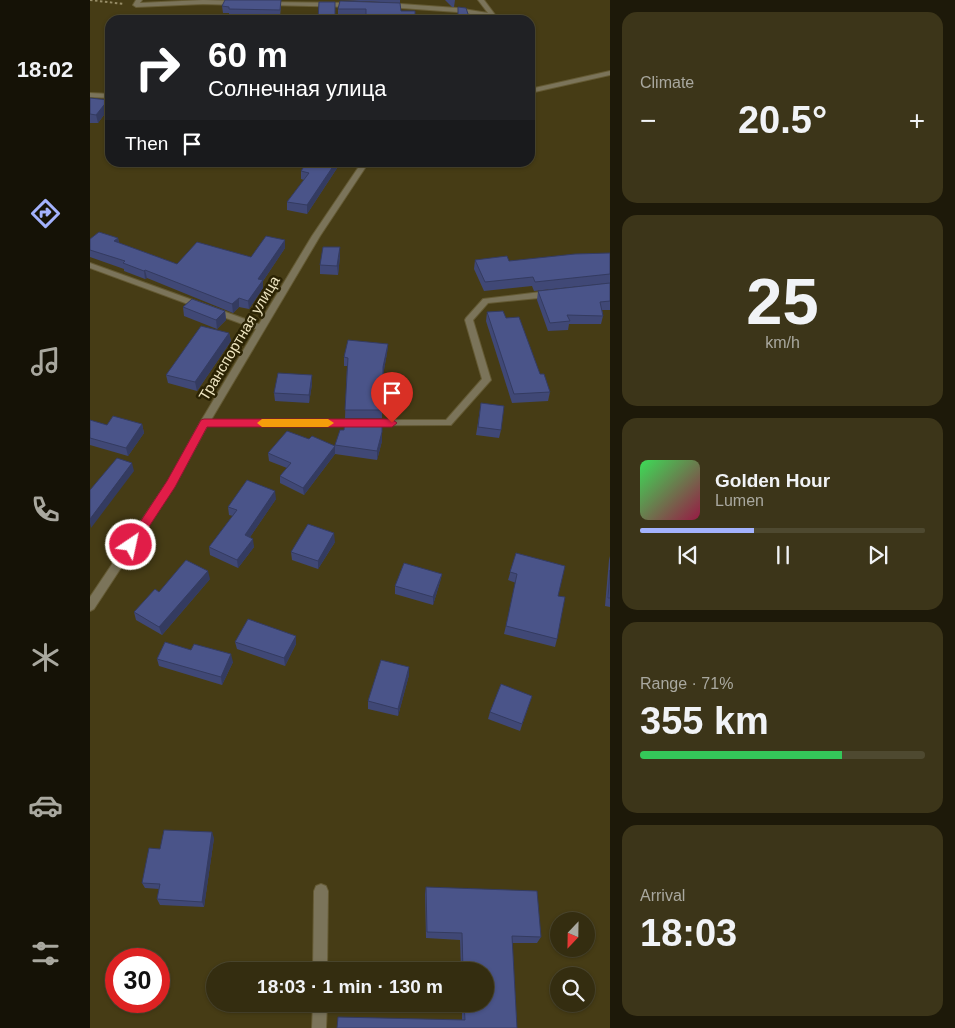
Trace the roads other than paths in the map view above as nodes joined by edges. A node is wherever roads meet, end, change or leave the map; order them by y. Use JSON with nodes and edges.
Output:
{"nodes":[{"id":1,"x":421,"y":0,"type":"edge"},
{"id":2,"x":481,"y":0,"type":"edge"},
{"id":3,"x":138,"y":3,"type":"edge"},
{"id":4,"x":249,"y":3,"type":"edge"},
{"id":5,"x":258,"y":3,"type":"edge"},
{"id":6,"x":359,"y":5,"type":"edge"},
{"id":7,"x":377,"y":5,"type":"edge"},
{"id":8,"x":395,"y":5,"type":"junction"},
{"id":9,"x":480,"y":15,"type":"edge"},
{"id":10,"x":491,"y":15,"type":"edge"},
{"id":11,"x":610,"y":73,"type":"edge"},
{"id":12,"x":535,"y":90,"type":"edge"},
{"id":13,"x":90,"y":95,"type":"edge"},
{"id":14,"x":105,"y":96,"type":"edge"},
{"id":15,"x":363,"y":167,"type":"edge"},
{"id":16,"x":90,"y":266,"type":"edge"},
{"id":17,"x":562,"y":292,"type":"edge"},
{"id":18,"x":261,"y":328,"type":"junction"},
{"id":19,"x":204,"y":423,"type":"junction"},
{"id":20,"x":90,"y":606,"type":"edge"},
{"id":21,"x":321,"y":892,"type":"dead end"},
{"id":22,"x":320,"y":962,"type":"edge"},
{"id":23,"x":320,"y":1012,"type":"edge"},
{"id":24,"x":320,"y":1028,"type":"edge"}],
"edges":[{"from":1,"to":8,"type":"street"},
{"from":2,"to":10,"type":"street"},
{"from":3,"to":4,"type":"street"},
{"from":5,"to":6,"type":"street"},
{"from":7,"to":8,"type":"street"},
{"from":8,"to":9,"type":"street"},
{"from":11,"to":12,"type":"street"},
{"from":13,"to":14,"type":"street"},
{"from":15,"to":18,"type":"street","name":"Транспортная улица"},
{"from":16,"to":18,"type":"street"},
{"from":17,"to":19,"type":"street"},
{"from":18,"to":19,"type":"street","name":"Транспортная улица"},
{"from":19,"to":20,"type":"street","name":"Транспортная улица"},
{"from":21,"to":22,"type":"street"},
{"from":23,"to":24,"type":"street"}]}
